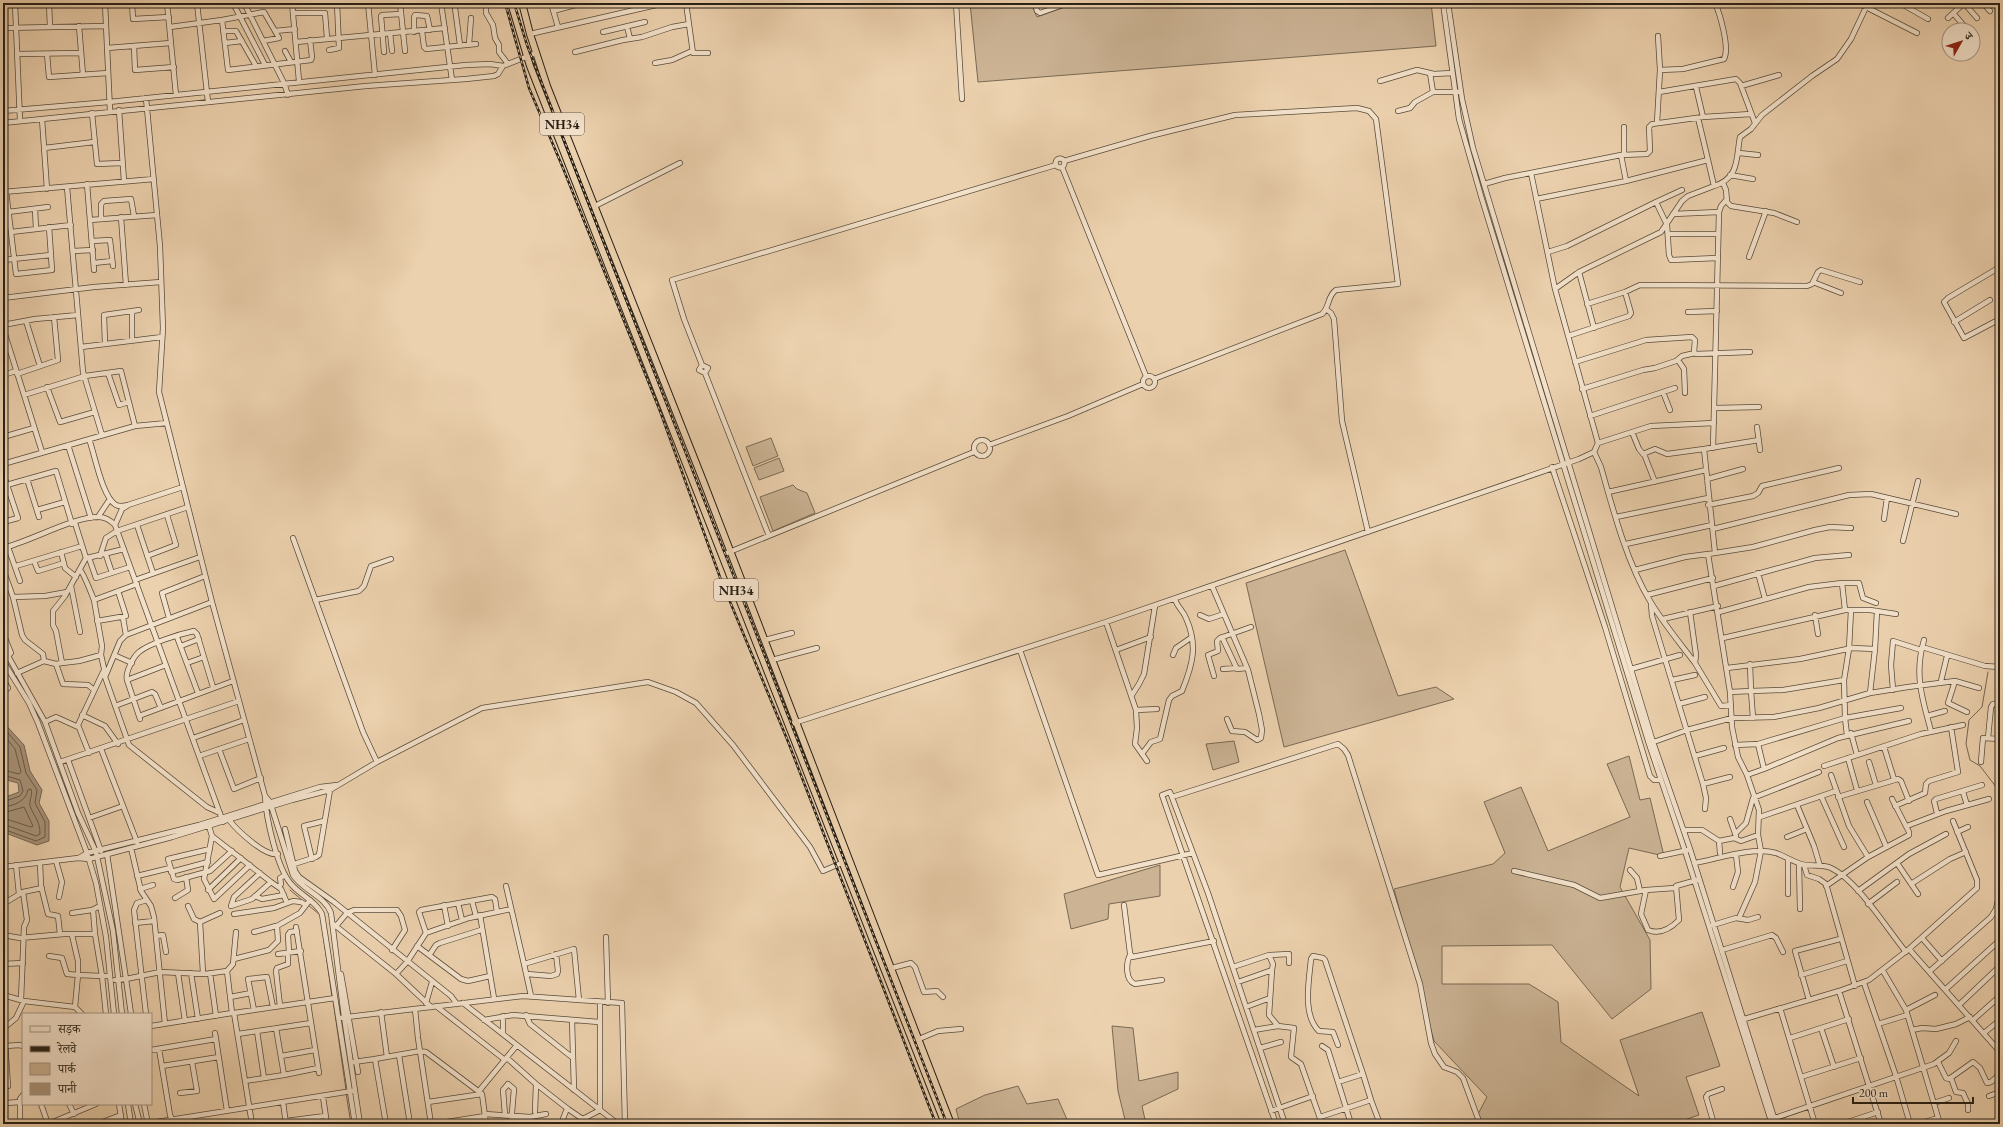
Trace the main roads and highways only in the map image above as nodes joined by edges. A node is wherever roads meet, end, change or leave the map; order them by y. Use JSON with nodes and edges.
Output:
{"nodes":[{"id":1,"x":512,"y":3,"type":"edge"},
{"id":2,"x":522,"y":3,"type":"edge"},
{"id":3,"x":625,"y":282,"type":"junction"},
{"id":4,"x":617,"y":286,"type":"junction"},
{"id":5,"x":945,"y":1124,"type":"edge"},
{"id":6,"x":951,"y":1124,"type":"edge"}],
"edges":[{"from":1,"to":4,"type":"highway","number":"NH34"},
{"from":2,"to":3,"type":"highway","number":"NH34"},
{"from":3,"to":4,"type":"highway"},
{"from":3,"to":6,"type":"highway","number":"NH34"},
{"from":4,"to":5,"type":"highway","number":"NH34"}]}
